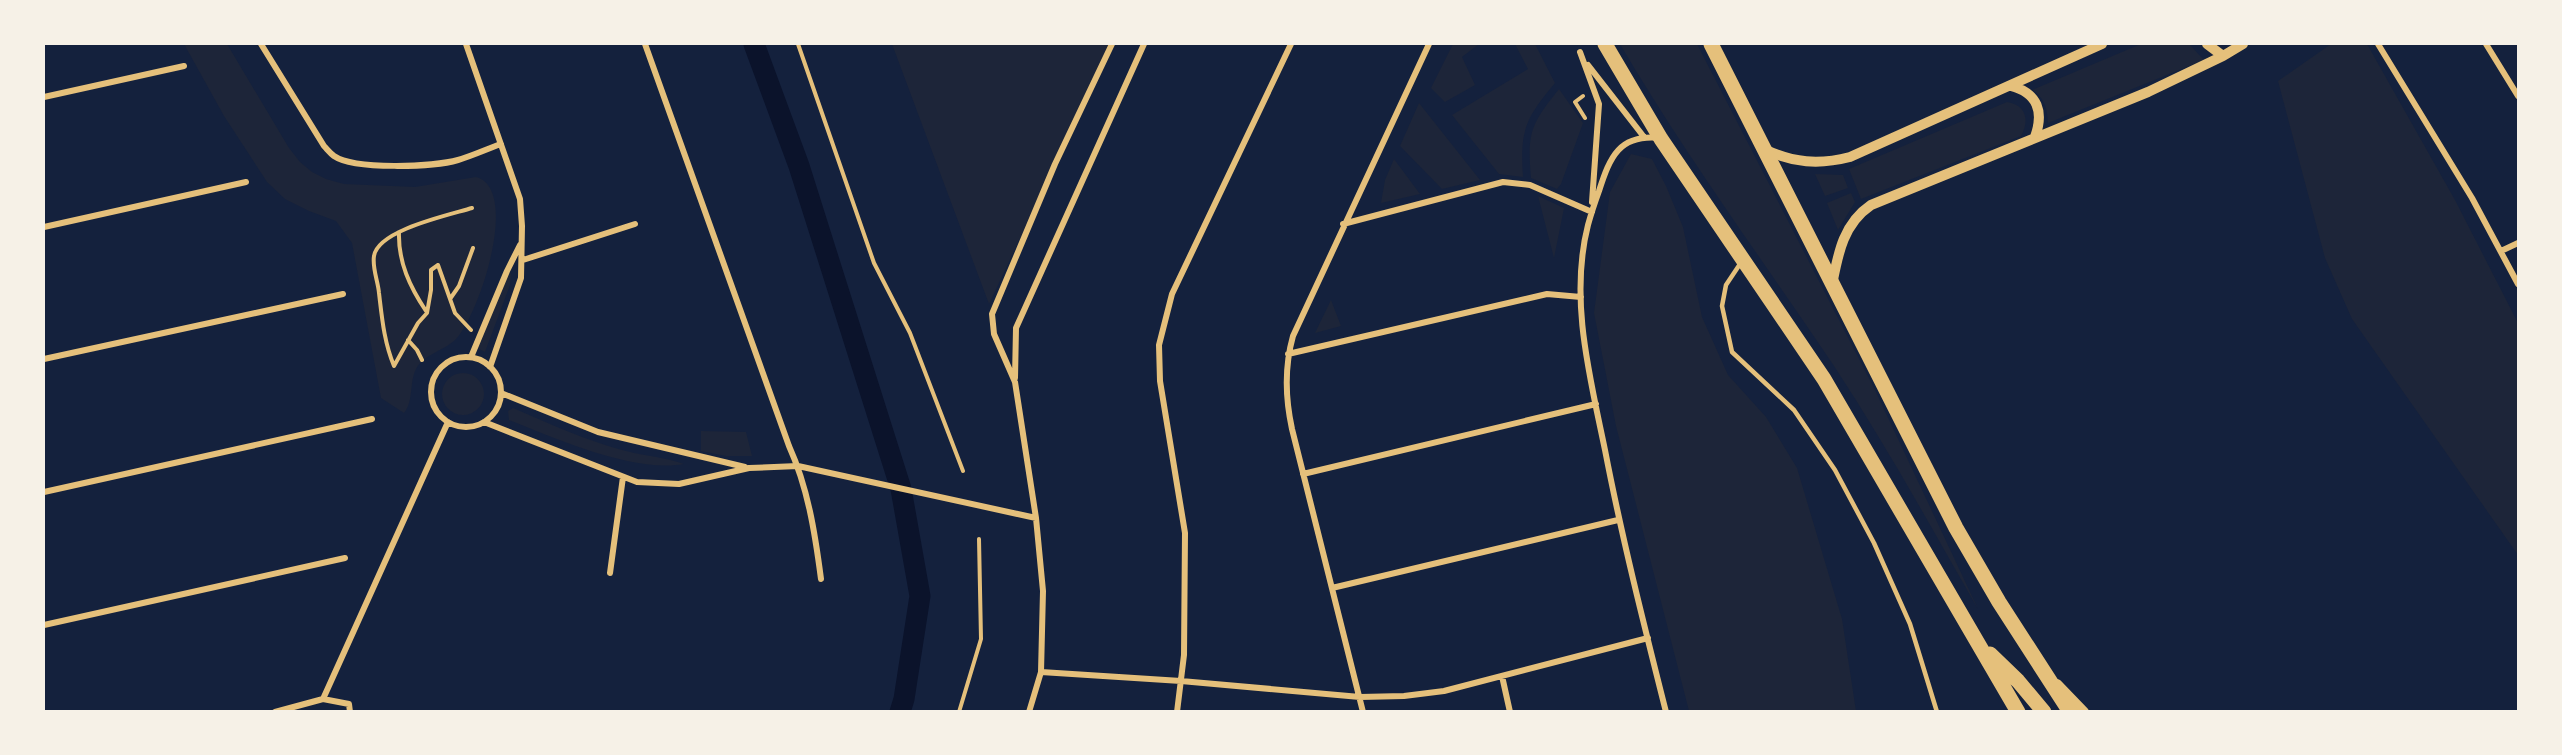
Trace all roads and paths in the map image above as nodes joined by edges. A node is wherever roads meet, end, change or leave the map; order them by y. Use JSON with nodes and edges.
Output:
{"nodes":[{"id":1,"x":261,"y":44,"type":"edge"},
{"id":2,"x":466,"y":44,"type":"edge"},
{"id":3,"x":645,"y":44,"type":"edge"},
{"id":4,"x":798,"y":44,"type":"edge"},
{"id":5,"x":1112,"y":44,"type":"edge"},
{"id":6,"x":1144,"y":44,"type":"edge"},
{"id":7,"x":1291,"y":44,"type":"edge"},
{"id":8,"x":1429,"y":44,"type":"edge"},
{"id":9,"x":1576,"y":44,"type":"edge"},
{"id":10,"x":1605,"y":44,"type":"edge"},
{"id":11,"x":1711,"y":44,"type":"edge"},
{"id":12,"x":2102,"y":44,"type":"edge"},
{"id":13,"x":2208,"y":44,"type":"edge"},
{"id":14,"x":2243,"y":44,"type":"edge"},
{"id":15,"x":2378,"y":44,"type":"edge"},
{"id":16,"x":2486,"y":44,"type":"edge"},
{"id":17,"x":1581,"y":52,"type":"junction"},
{"id":18,"x":2223,"y":57,"type":"junction"},
{"id":19,"x":184,"y":66,"type":"dead end"},
{"id":20,"x":2011,"y":86,"type":"junction"},
{"id":21,"x":2518,"y":96,"type":"edge"},
{"id":22,"x":44,"y":97,"type":"edge"},
{"id":23,"x":1644,"y":137,"type":"junction"},
{"id":24,"x":2035,"y":137,"type":"junction"},
{"id":25,"x":1662,"y":139,"type":"junction"},
{"id":26,"x":501,"y":144,"type":"junction"},
{"id":27,"x":1764,"y":149,"type":"junction"},
{"id":28,"x":246,"y":182,"type":"dead end"},
{"id":29,"x":472,"y":208,"type":"dead end"},
{"id":30,"x":1592,"y":212,"type":"junction"},
{"id":31,"x":635,"y":224,"type":"dead end"},
{"id":32,"x":1343,"y":224,"type":"junction"},
{"id":33,"x":44,"y":227,"type":"edge"},
{"id":34,"x":399,"y":232,"type":"junction"},
{"id":35,"x":2518,"y":243,"type":"edge"},
{"id":36,"x":520,"y":245,"type":"junction"},
{"id":37,"x":473,"y":248,"type":"dead end"},
{"id":38,"x":2501,"y":251,"type":"junction"},
{"id":39,"x":1743,"y":259,"type":"junction"},
{"id":40,"x":523,"y":260,"type":"junction"},
{"id":41,"x":2518,"y":284,"type":"edge"},
{"id":42,"x":1832,"y":285,"type":"junction"},
{"id":43,"x":344,"y":294,"type":"dead end"},
{"id":44,"x":1581,"y":297,"type":"junction"},
{"id":45,"x":450,"y":299,"type":"junction"},
{"id":46,"x":427,"y":313,"type":"junction"},
{"id":47,"x":473,"y":332,"type":"dead end"},
{"id":48,"x":408,"y":340,"type":"junction"},
{"id":49,"x":1288,"y":354,"type":"junction"},
{"id":50,"x":471,"y":357,"type":"junction"},
{"id":51,"x":44,"y":359,"type":"edge"},
{"id":52,"x":422,"y":360,"type":"dead end"},
{"id":53,"x":490,"y":366,"type":"junction"},
{"id":54,"x":1015,"y":382,"type":"junction"},
{"id":55,"x":501,"y":393,"type":"junction"},
{"id":56,"x":1596,"y":404,"type":"junction"},
{"id":57,"x":372,"y":418,"type":"dead end"},
{"id":58,"x":448,"y":422,"type":"junction"},
{"id":59,"x":484,"y":422,"type":"junction"},
{"id":60,"x":798,"y":466,"type":"junction"},
{"id":61,"x":748,"y":468,"type":"junction"},
{"id":62,"x":963,"y":471,"type":"dead end"},
{"id":63,"x":1303,"y":474,"type":"junction"},
{"id":64,"x":623,"y":477,"type":"junction"},
{"id":65,"x":44,"y":492,"type":"edge"},
{"id":66,"x":1036,"y":518,"type":"junction"},
{"id":67,"x":1618,"y":520,"type":"junction"},
{"id":68,"x":979,"y":539,"type":"dead end"},
{"id":69,"x":345,"y":558,"type":"dead end"},
{"id":70,"x":610,"y":573,"type":"dead end"},
{"id":71,"x":821,"y":579,"type":"dead end"},
{"id":72,"x":1332,"y":588,"type":"junction"},
{"id":73,"x":44,"y":625,"type":"edge"},
{"id":74,"x":1648,"y":638,"type":"junction"},
{"id":75,"x":1977,"y":641,"type":"junction"},
{"id":76,"x":2042,"y":669,"type":"junction"},
{"id":77,"x":1041,"y":672,"type":"junction"},
{"id":78,"x":1502,"y":676,"type":"junction"},
{"id":79,"x":1181,"y":681,"type":"junction"},
{"id":80,"x":1360,"y":697,"type":"junction"},
{"id":81,"x":323,"y":699,"type":"junction"},
{"id":82,"x":275,"y":711,"type":"edge"},
{"id":83,"x":350,"y":711,"type":"edge"},
{"id":84,"x":959,"y":711,"type":"edge"},
{"id":85,"x":1029,"y":711,"type":"edge"},
{"id":86,"x":1177,"y":711,"type":"edge"},
{"id":87,"x":1363,"y":711,"type":"edge"},
{"id":88,"x":1510,"y":711,"type":"edge"},
{"id":89,"x":1666,"y":711,"type":"edge"},
{"id":90,"x":1937,"y":711,"type":"edge"},
{"id":91,"x":2018,"y":711,"type":"edge"},
{"id":92,"x":2044,"y":711,"type":"edge"},
{"id":93,"x":2070,"y":711,"type":"edge"},
{"id":94,"x":2084,"y":711,"type":"edge"}],
"edges":[{"from":1,"to":26,"type":"street"},
{"from":2,"to":26,"type":"street"},
{"from":3,"to":60,"type":"street"},
{"from":4,"to":62,"type":"path"},
{"from":5,"to":54,"type":"street"},
{"from":6,"to":54,"type":"street"},
{"from":7,"to":79,"type":"street"},
{"from":8,"to":32,"type":"street"},
{"from":9,"to":17,"type":"street"},
{"from":10,"to":25,"type":"main road"},
{"from":11,"to":27,"type":"main road"},
{"from":12,"to":20,"type":"street"},
{"from":13,"to":18,"type":"street"},
{"from":14,"to":18,"type":"street"},
{"from":15,"to":38,"type":"street"},
{"from":16,"to":21,"type":"street"},
{"from":17,"to":23,"type":"street"},
{"from":17,"to":30,"type":"street"},
{"from":18,"to":24,"type":"street"},
{"from":19,"to":22,"type":"street"},
{"from":20,"to":24,"type":"street"},
{"from":20,"to":27,"type":"street"},
{"from":23,"to":25,"type":"street"},
{"from":23,"to":30,"type":"street"},
{"from":24,"to":42,"type":"street"},
{"from":25,"to":39,"type":"main road"},
{"from":26,"to":36,"type":"street"},
{"from":27,"to":42,"type":"main road"},
{"from":28,"to":33,"type":"street"},
{"from":29,"to":34,"type":"path"},
{"from":30,"to":32,"type":"street"},
{"from":30,"to":44,"type":"street"},
{"from":31,"to":40,"type":"street"},
{"from":32,"to":49,"type":"street"},
{"from":34,"to":46,"type":"path"},
{"from":34,"to":48,"type":"path"},
{"from":35,"to":38,"type":"street"},
{"from":36,"to":40,"type":"street"},
{"from":36,"to":50,"type":"street"},
{"from":37,"to":45,"type":"path"},
{"from":38,"to":41,"type":"street"},
{"from":39,"to":75,"type":"main road"},
{"from":39,"to":90,"type":"lane"},
{"from":40,"to":53,"type":"street"},
{"from":42,"to":76,"type":"main road"},
{"from":43,"to":51,"type":"street"},
{"from":44,"to":49,"type":"street"},
{"from":44,"to":56,"type":"street"},
{"from":45,"to":46,"type":"path"},
{"from":45,"to":47,"type":"path"},
{"from":46,"to":48,"type":"path"},
{"from":48,"to":52,"type":"path"},
{"from":49,"to":63,"type":"street"},
{"from":50,"to":53,"type":"street"},
{"from":50,"to":58,"type":"street"},
{"from":53,"to":55,"type":"street"},
{"from":54,"to":66,"type":"street"},
{"from":55,"to":59,"type":"street"},
{"from":55,"to":61,"type":"street"},
{"from":56,"to":63,"type":"street"},
{"from":56,"to":67,"type":"street"},
{"from":57,"to":65,"type":"street"},
{"from":58,"to":59,"type":"street"},
{"from":58,"to":81,"type":"street"},
{"from":59,"to":64,"type":"street"},
{"from":60,"to":61,"type":"street"},
{"from":60,"to":66,"type":"street"},
{"from":60,"to":71,"type":"street"},
{"from":61,"to":64,"type":"street"},
{"from":63,"to":72,"type":"street"},
{"from":64,"to":70,"type":"street"},
{"from":66,"to":77,"type":"street"},
{"from":67,"to":72,"type":"street"},
{"from":67,"to":74,"type":"street"},
{"from":68,"to":84,"type":"path"},
{"from":69,"to":73,"type":"street"},
{"from":72,"to":80,"type":"street"},
{"from":74,"to":78,"type":"street"},
{"from":74,"to":89,"type":"street"},
{"from":75,"to":91,"type":"main road"},
{"from":75,"to":92,"type":"main road"},
{"from":76,"to":93,"type":"main road"},
{"from":76,"to":94,"type":"street"},
{"from":77,"to":79,"type":"street"},
{"from":77,"to":85,"type":"street"},
{"from":78,"to":80,"type":"street"},
{"from":78,"to":88,"type":"street"},
{"from":79,"to":80,"type":"street"},
{"from":79,"to":86,"type":"street"},
{"from":80,"to":87,"type":"street"},
{"from":81,"to":82,"type":"street"},
{"from":81,"to":83,"type":"street"}]}
